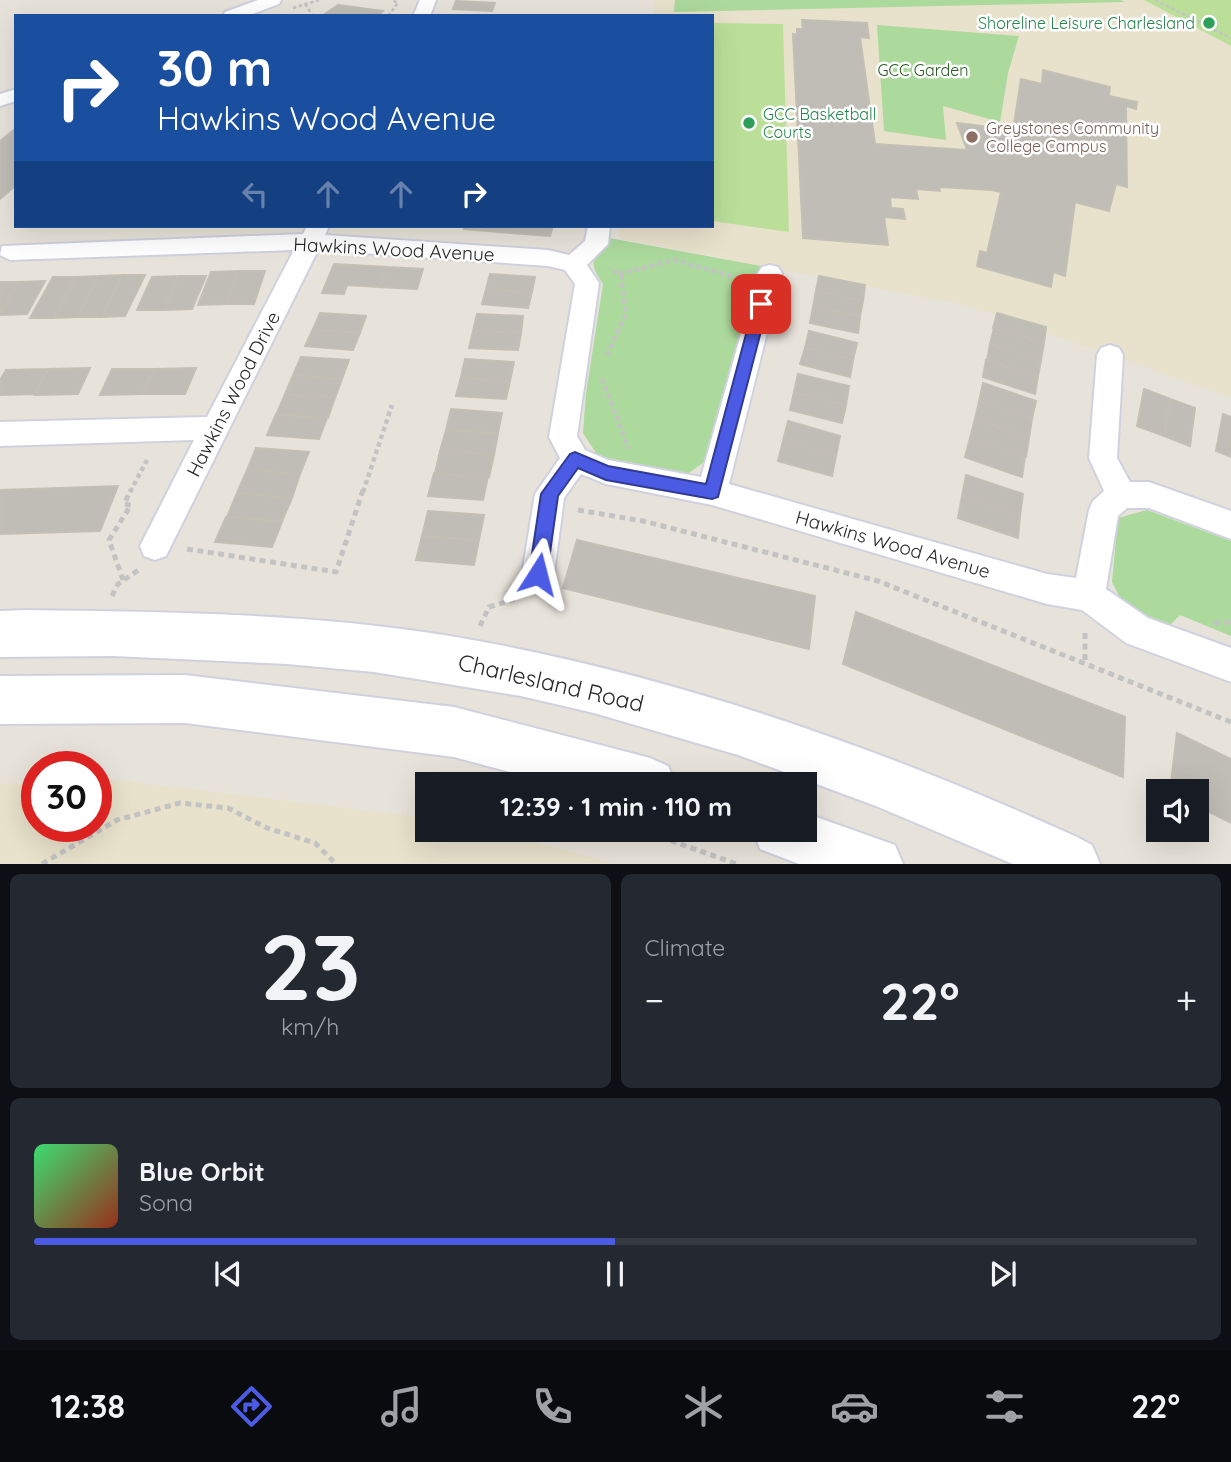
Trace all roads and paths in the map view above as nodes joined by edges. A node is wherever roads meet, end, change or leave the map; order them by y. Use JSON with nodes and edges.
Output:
{"nodes":[{"id":1,"x":273,"y":0,"type":"edge"},
{"id":2,"x":393,"y":0,"type":"edge"},
{"id":3,"x":1155,"y":0,"type":"edge"},
{"id":4,"x":305,"y":4,"type":"dead end"},
{"id":5,"x":236,"y":14,"type":"edge"},
{"id":6,"x":312,"y":14,"type":"edge"},
{"id":7,"x":390,"y":14,"type":"edge"},
{"id":8,"x":1231,"y":38,"type":"edge"},
{"id":9,"x":599,"y":228,"type":"edge"},
{"id":10,"x":315,"y":234,"type":"edge"},
{"id":11,"x":10,"y":252,"type":"dead end"},
{"id":12,"x":573,"y":264,"type":"junction"},
{"id":13,"x":618,"y":274,"type":"dead end"},
{"id":14,"x":769,"y":276,"type":"joint"},
{"id":15,"x":1110,"y":355,"type":"dead end"},
{"id":16,"x":392,"y":405,"type":"dead end"},
{"id":17,"x":215,"y":428,"type":"junction"},
{"id":18,"x":0,"y":433,"type":"edge"},
{"id":19,"x":147,"y":460,"type":"dead end"},
{"id":20,"x":570,"y":466,"type":"junction"},
{"id":21,"x":712,"y":492,"type":"junction"},
{"id":22,"x":1121,"y":495,"type":"junction"},
{"id":23,"x":579,"y":510,"type":"junction"},
{"id":24,"x":1231,"y":525,"type":"edge"},
{"id":25,"x":544,"y":531,"type":"junction"},
{"id":26,"x":155,"y":546,"type":"joint"},
{"id":27,"x":538,"y":574,"type":"joint"},
{"id":28,"x":123,"y":580,"type":"dead end"},
{"id":29,"x":1089,"y":596,"type":"junction"},
{"id":30,"x":0,"y":634,"type":"edge"},
{"id":31,"x":475,"y":636,"type":"dead end"},
{"id":32,"x":1231,"y":665,"type":"edge"},
{"id":33,"x":0,"y":700,"type":"edge"},
{"id":34,"x":1231,"y":722,"type":"edge"},
{"id":35,"x":605,"y":772,"type":"edge"},
{"id":36,"x":676,"y":842,"type":"edge"},
{"id":37,"x":814,"y":842,"type":"edge"},
{"id":38,"x":42,"y":863,"type":"edge"},
{"id":39,"x":336,"y":863,"type":"edge"},
{"id":40,"x":737,"y":863,"type":"edge"},
{"id":41,"x":876,"y":863,"type":"edge"},
{"id":42,"x":1073,"y":863,"type":"edge"}],
"edges":[{"from":1,"to":5,"type":"street"},
{"from":2,"to":7,"type":"path"},
{"from":3,"to":8,"type":"path"},
{"from":4,"to":6,"type":"path"},
{"from":9,"to":12,"type":"street"},
{"from":10,"to":11,"type":"street","name":"Hawkins Wood Avenue"},
{"from":10,"to":12,"type":"street","name":"Hawkins Wood Avenue"},
{"from":10,"to":17,"type":"street","name":"Hawkins Wood Drive"},
{"from":12,"to":20,"type":"street"},
{"from":13,"to":14,"type":"path"},
{"from":14,"to":21,"type":"street"},
{"from":15,"to":22,"type":"street"},
{"from":16,"to":26,"type":"path"},
{"from":17,"to":18,"type":"street"},
{"from":17,"to":26,"type":"street","name":"Hawkins Wood Drive"},
{"from":19,"to":28,"type":"path"},
{"from":20,"to":21,"type":"street","name":"Hawkins Wood Avenue"},
{"from":20,"to":23,"type":"path"},
{"from":20,"to":25,"type":"street"},
{"from":21,"to":29,"type":"street","name":"Hawkins Wood Avenue"},
{"from":22,"to":24,"type":"street"},
{"from":22,"to":29,"type":"street"},
{"from":23,"to":25,"type":"path"},
{"from":23,"to":34,"type":"path"},
{"from":25,"to":27,"type":"street"},
{"from":27,"to":31,"type":"path"},
{"from":29,"to":32,"type":"street","name":"Hawkins Wood Avenue"},
{"from":30,"to":42,"type":"main road","name":"Charlesland Road"},
{"from":33,"to":35,"type":"main road"},
{"from":36,"to":40,"type":"path"},
{"from":37,"to":41,"type":"main road"},
{"from":38,"to":39,"type":"path"}]}
